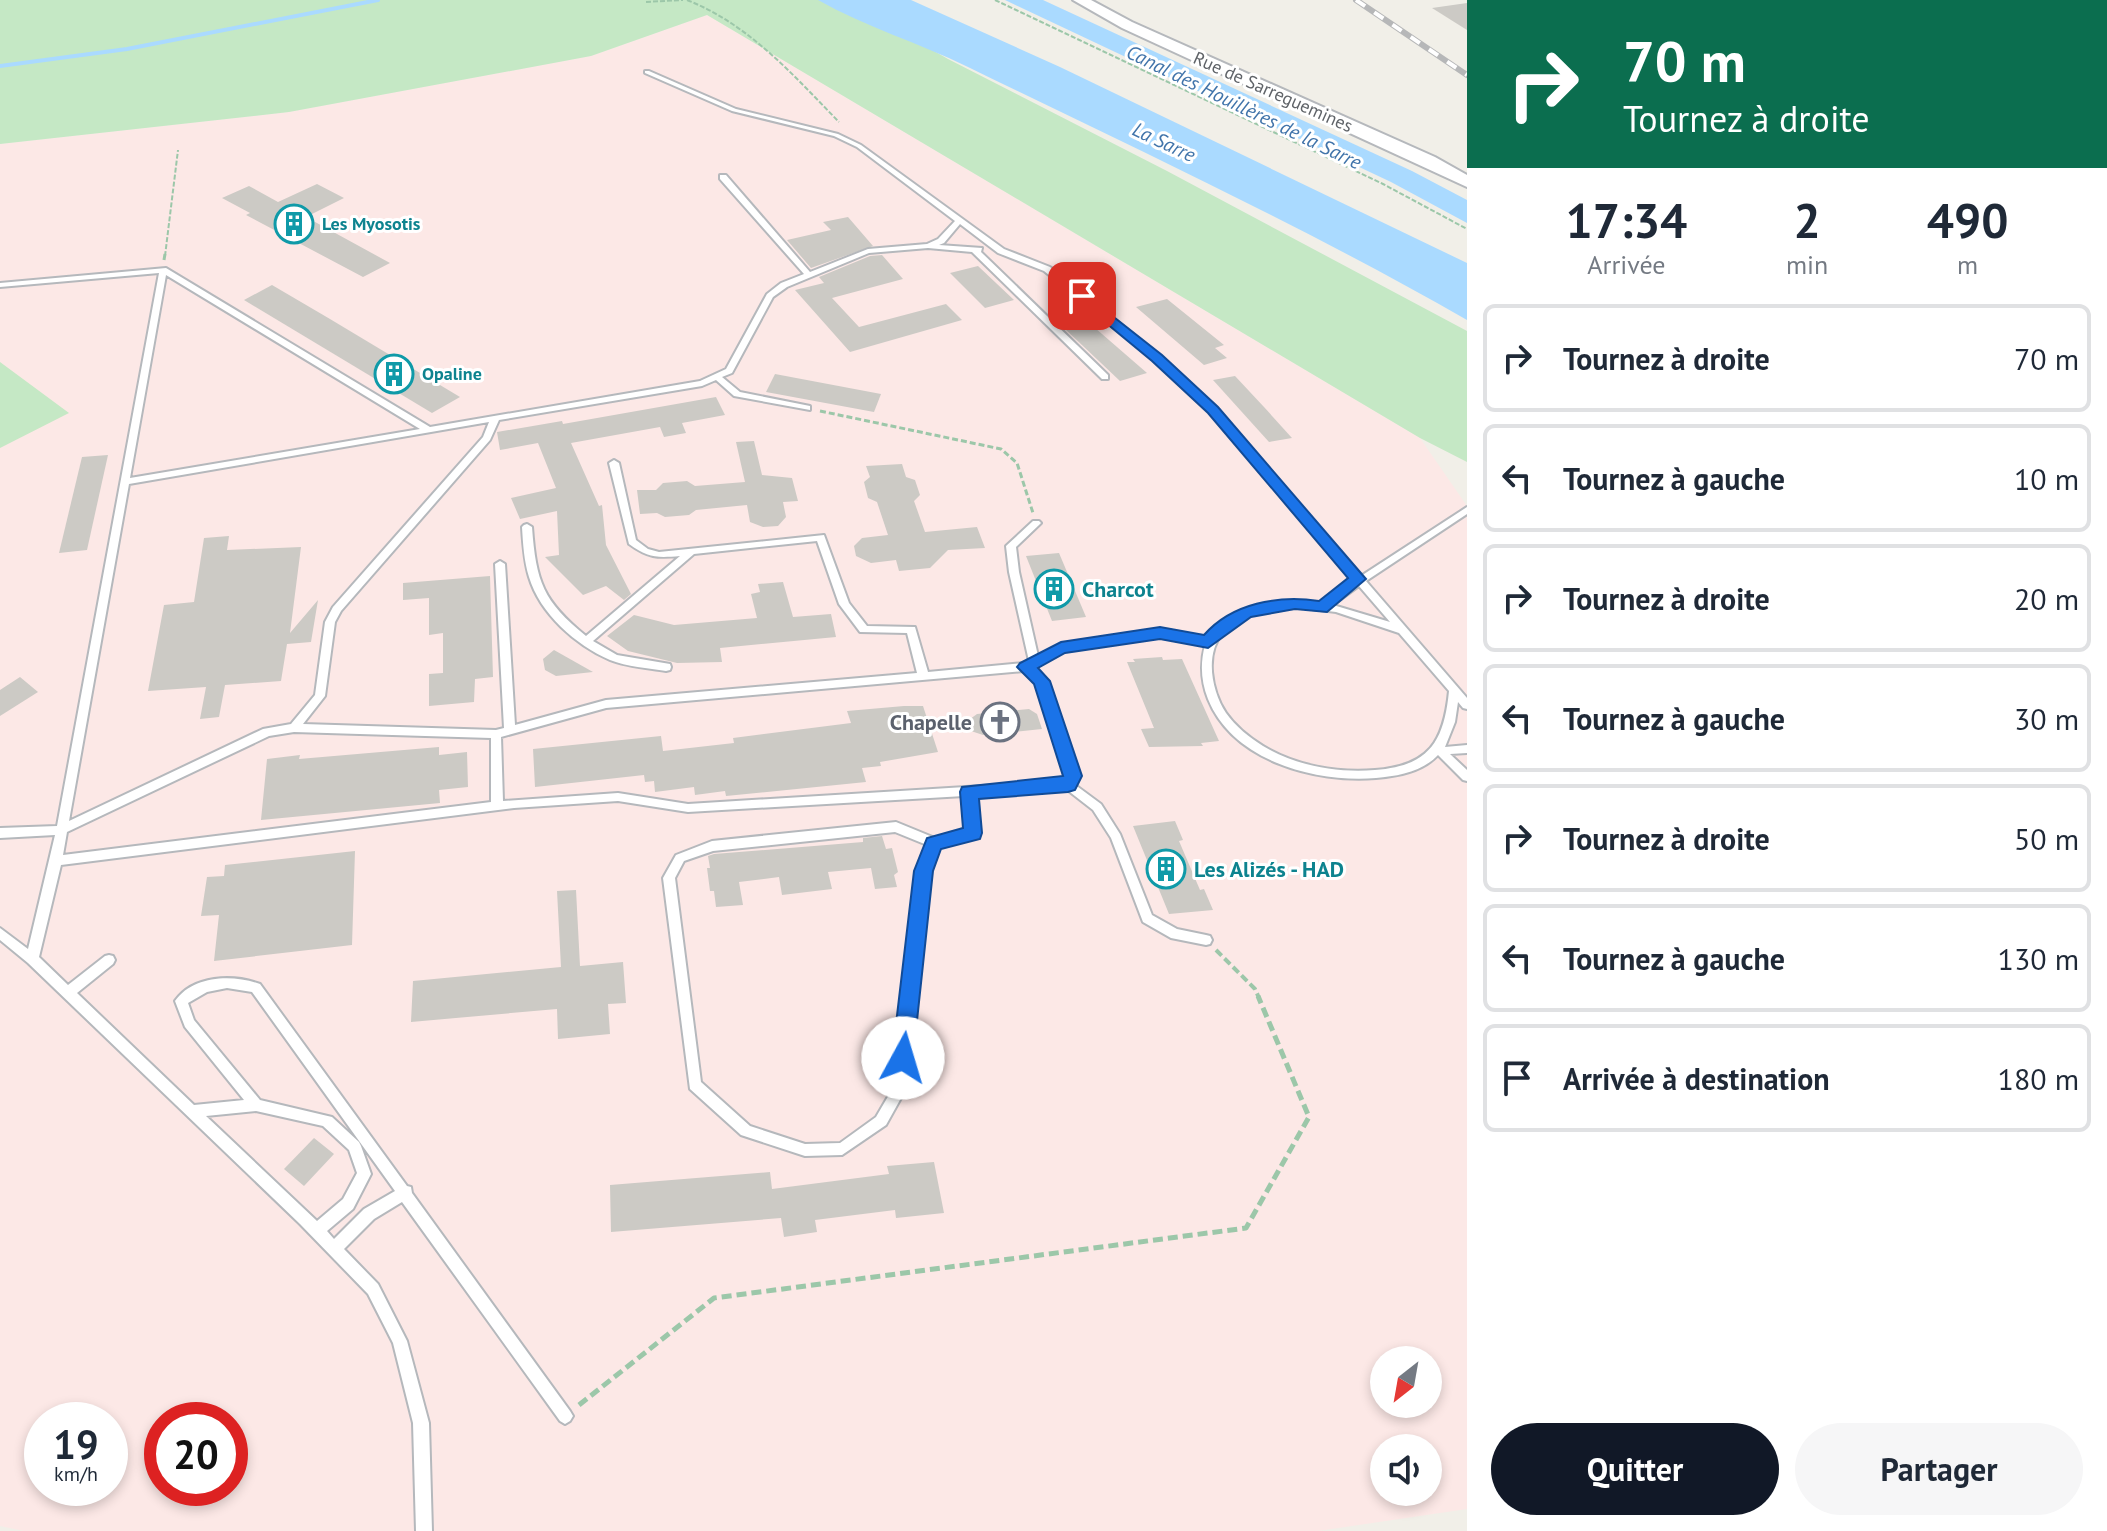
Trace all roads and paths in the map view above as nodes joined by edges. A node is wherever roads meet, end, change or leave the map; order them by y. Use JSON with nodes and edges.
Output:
{"nodes":[{"id":1,"x":685,"y":0,"type":"edge"},
{"id":2,"x":995,"y":0,"type":"edge"},
{"id":3,"x":1080,"y":0,"type":"edge"},
{"id":4,"x":646,"y":2,"type":"edge"},
{"id":5,"x":647,"y":72,"type":"dead end"},
{"id":6,"x":844,"y":139,"type":"junction"},
{"id":7,"x":178,"y":150,"type":"dead end"},
{"id":8,"x":723,"y":177,"type":"dead end"},
{"id":9,"x":1467,"y":182,"type":"edge"},
{"id":10,"x":959,"y":221,"type":"junction"},
{"id":11,"x":1467,"y":229,"type":"edge"},
{"id":12,"x":928,"y":246,"type":"junction"},
{"id":13,"x":975,"y":250,"type":"junction"},
{"id":14,"x":1001,"y":251,"type":"junction"},
{"id":15,"x":163,"y":270,"type":"junction"},
{"id":16,"x":808,"y":274,"type":"junction"},
{"id":17,"x":0,"y":285,"type":"edge"},
{"id":18,"x":717,"y":377,"type":"junction"},
{"id":19,"x":1105,"y":377,"type":"dead end"},
{"id":20,"x":807,"y":408,"type":"joint"},
{"id":21,"x":495,"y":419,"type":"junction"},
{"id":22,"x":429,"y":430,"type":"junction"},
{"id":23,"x":614,"y":463,"type":"dead end"},
{"id":24,"x":124,"y":482,"type":"junction"},
{"id":25,"x":1467,"y":510,"type":"edge"},
{"id":26,"x":1036,"y":523,"type":"joint"},
{"id":27,"x":527,"y":527,"type":"dead end"},
{"id":28,"x":691,"y":552,"type":"junction"},
{"id":29,"x":500,"y":564,"type":"dead end"},
{"id":30,"x":1358,"y":579,"type":"junction"},
{"id":31,"x":1322,"y":608,"type":"junction"},
{"id":32,"x":1402,"y":630,"type":"junction"},
{"id":33,"x":586,"y":642,"type":"junction"},
{"id":34,"x":1208,"y":642,"type":"junction"},
{"id":35,"x":1030,"y":663,"type":"junction"},
{"id":36,"x":666,"y":667,"type":"dead end"},
{"id":37,"x":923,"y":674,"type":"junction"},
{"id":38,"x":1454,"y":690,"type":"junction"},
{"id":39,"x":1467,"y":705,"type":"edge"},
{"id":40,"x":294,"y":728,"type":"junction"},
{"id":41,"x":510,"y":730,"type":"junction"},
{"id":42,"x":496,"y":734,"type":"junction"},
{"id":43,"x":1467,"y":749,"type":"edge"},
{"id":44,"x":1440,"y":751,"type":"junction"},
{"id":45,"x":1467,"y":777,"type":"edge"},
{"id":46,"x":1068,"y":785,"type":"junction"},
{"id":47,"x":969,"y":792,"type":"junction"},
{"id":48,"x":497,"y":806,"type":"junction"},
{"id":49,"x":61,"y":830,"type":"junction"},
{"id":50,"x":0,"y":833,"type":"edge"},
{"id":51,"x":934,"y":843,"type":"junction"},
{"id":52,"x":56,"y":861,"type":"junction"},
{"id":53,"x":0,"y":933,"type":"edge"},
{"id":54,"x":1206,"y":940,"type":"joint"},
{"id":55,"x":32,"y":959,"type":"junction"},
{"id":56,"x":109,"y":960,"type":"dead end"},
{"id":57,"x":68,"y":993,"type":"junction"},
{"id":58,"x":256,"y":1105,"type":"junction"},
{"id":59,"x":192,"y":1111,"type":"junction"},
{"id":60,"x":406,"y":1192,"type":"junction"},
{"id":61,"x":316,"y":1231,"type":"junction"},
{"id":62,"x":334,"y":1249,"type":"junction"},
{"id":63,"x":565,"y":1416,"type":"joint"},
{"id":64,"x":424,"y":1531,"type":"edge"}],
"edges":[{"from":1,"to":4,"type":"path"},
{"from":1,"to":6,"type":"path"},
{"from":2,"to":11,"type":"path"},
{"from":3,"to":9,"type":"street","name":"Rue de Sarreguemines"},
{"from":5,"to":6,"type":"lane"},
{"from":6,"to":10,"type":"lane"},
{"from":7,"to":15,"type":"path"},
{"from":8,"to":16,"type":"lane"},
{"from":10,"to":12,"type":"lane"},
{"from":10,"to":14,"type":"lane"},
{"from":12,"to":13,"type":"lane"},
{"from":12,"to":16,"type":"lane"},
{"from":13,"to":14,"type":"lane"},
{"from":13,"to":19,"type":"lane"},
{"from":14,"to":30,"type":"lane"},
{"from":15,"to":17,"type":"lane"},
{"from":15,"to":22,"type":"lane"},
{"from":15,"to":24,"type":"lane"},
{"from":16,"to":18,"type":"lane"},
{"from":18,"to":20,"type":"lane"},
{"from":18,"to":21,"type":"lane"},
{"from":20,"to":26,"type":"path"},
{"from":21,"to":22,"type":"lane"},
{"from":21,"to":40,"type":"lane"},
{"from":22,"to":24,"type":"lane"},
{"from":23,"to":28,"type":"lane"},
{"from":24,"to":49,"type":"lane"},
{"from":25,"to":30,"type":"lane"},
{"from":26,"to":35,"type":"lane"},
{"from":27,"to":33,"type":"lane"},
{"from":28,"to":33,"type":"lane"},
{"from":28,"to":37,"type":"lane"},
{"from":29,"to":41,"type":"lane"},
{"from":30,"to":31,"type":"lane"},
{"from":30,"to":32,"type":"lane"},
{"from":31,"to":32,"type":"lane"},
{"from":31,"to":34,"type":"lane"},
{"from":32,"to":38,"type":"lane"},
{"from":33,"to":36,"type":"lane"},
{"from":34,"to":35,"type":"lane"},
{"from":34,"to":44,"type":"lane"},
{"from":35,"to":37,"type":"lane"},
{"from":35,"to":46,"type":"lane"},
{"from":37,"to":41,"type":"lane"},
{"from":38,"to":39,"type":"lane"},
{"from":38,"to":44,"type":"lane"},
{"from":40,"to":42,"type":"lane"},
{"from":40,"to":49,"type":"lane"},
{"from":41,"to":42,"type":"lane"},
{"from":42,"to":48,"type":"lane"},
{"from":43,"to":44,"type":"lane"},
{"from":44,"to":45,"type":"lane"},
{"from":46,"to":47,"type":"lane"},
{"from":46,"to":54,"type":"lane"},
{"from":47,"to":48,"type":"lane"},
{"from":47,"to":51,"type":"lane"},
{"from":48,"to":52,"type":"lane"},
{"from":49,"to":50,"type":"lane"},
{"from":49,"to":52,"type":"lane"},
{"from":51,"to":51,"type":"lane"},
{"from":52,"to":55,"type":"lane"},
{"from":53,"to":55,"type":"lane"},
{"from":54,"to":63,"type":"path"},
{"from":55,"to":57,"type":"lane"},
{"from":56,"to":57,"type":"lane"},
{"from":57,"to":59,"type":"lane"},
{"from":58,"to":59,"type":"lane"},
{"from":58,"to":60,"type":"lane"},
{"from":58,"to":61,"type":"lane"},
{"from":59,"to":61,"type":"lane"},
{"from":60,"to":62,"type":"lane"},
{"from":60,"to":63,"type":"lane"},
{"from":61,"to":62,"type":"lane"},
{"from":62,"to":64,"type":"lane"}]}
